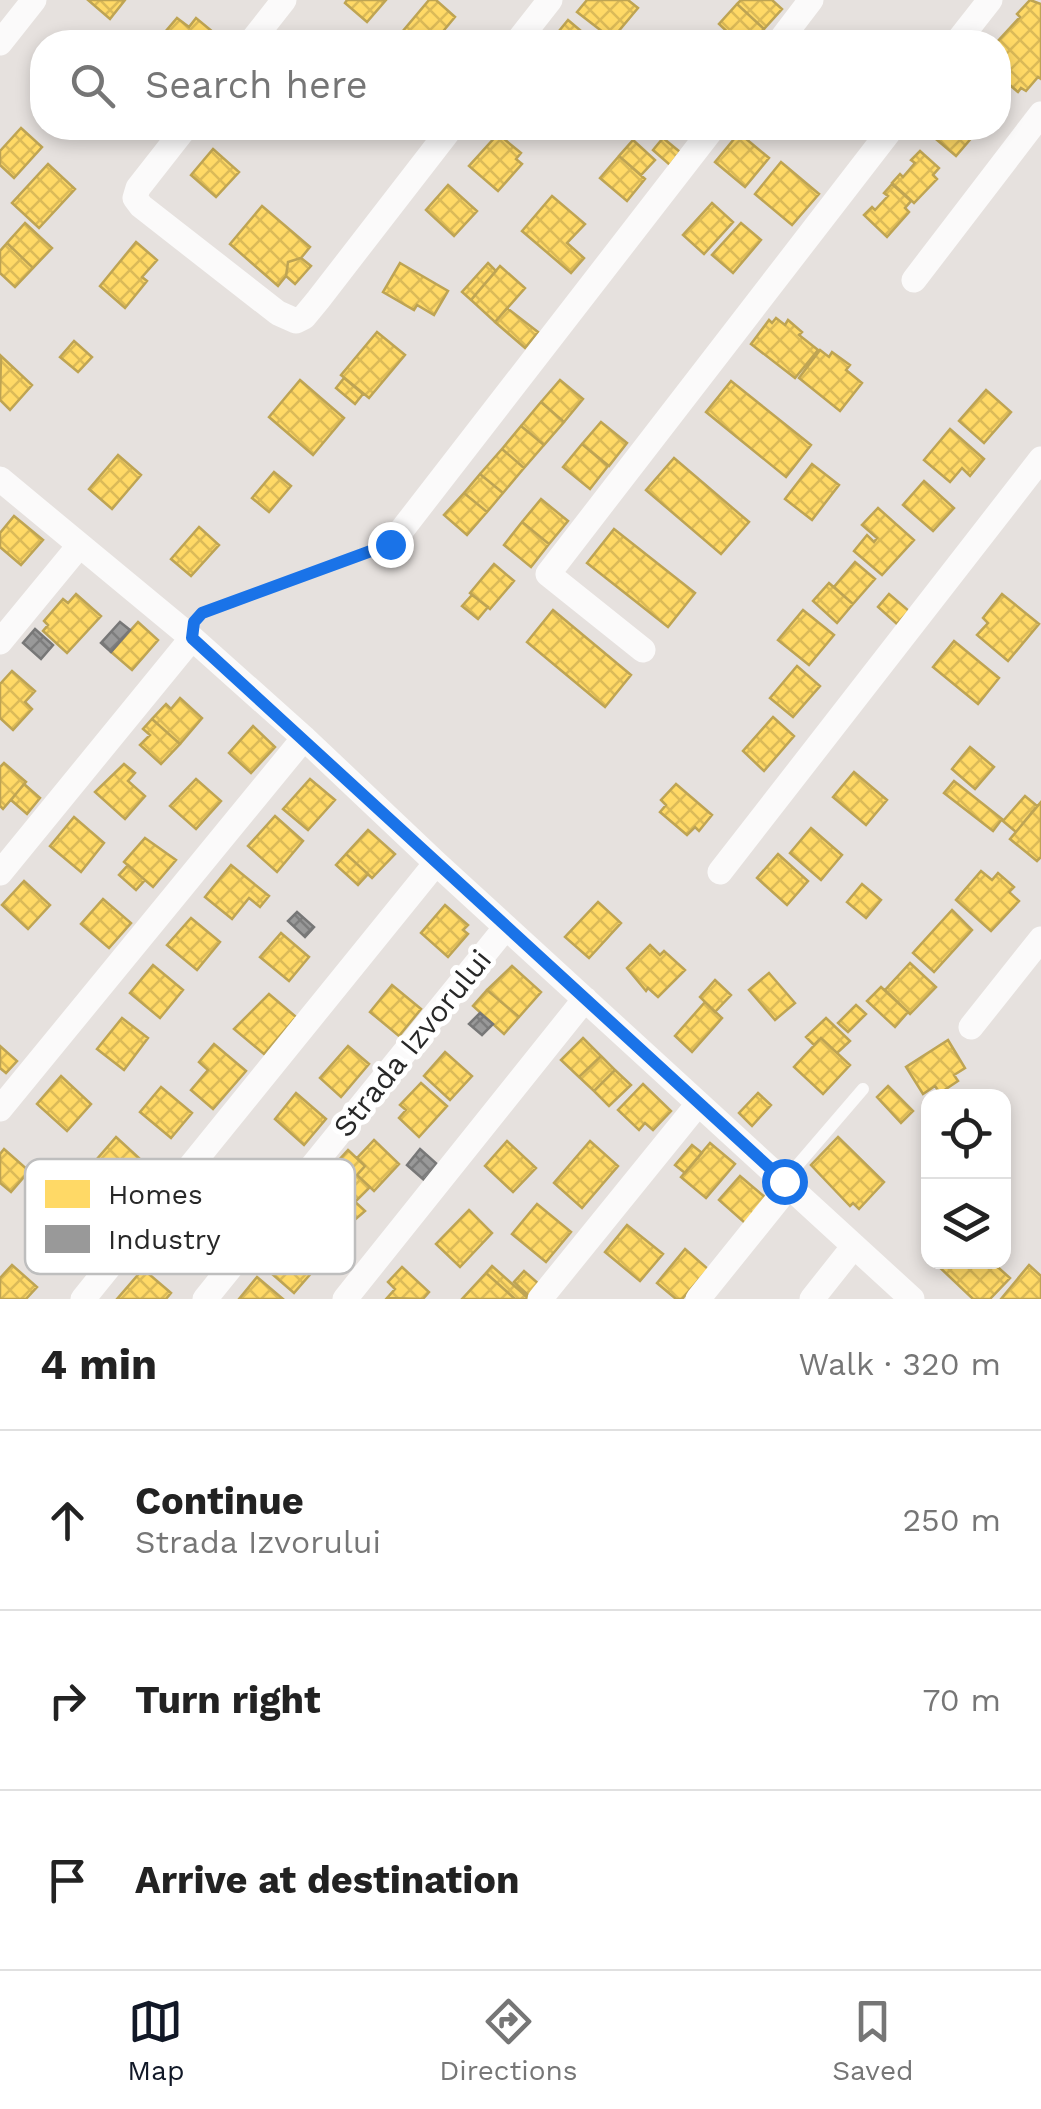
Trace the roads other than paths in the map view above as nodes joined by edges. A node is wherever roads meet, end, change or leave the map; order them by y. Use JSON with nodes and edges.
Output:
{"nodes":[{"id":1,"x":34,"y":0,"type":"edge"},
{"id":2,"x":284,"y":0,"type":"edge"},
{"id":3,"x":550,"y":0,"type":"edge"},
{"id":4,"x":812,"y":0,"type":"edge"},
{"id":5,"x":990,"y":0,"type":"edge"},
{"id":6,"x":260,"y":30,"type":"edge"},
{"id":7,"x":526,"y":30,"type":"edge"},
{"id":8,"x":788,"y":30,"type":"edge"},
{"id":9,"x":966,"y":30,"type":"edge"},
{"id":10,"x":0,"y":44,"type":"edge"},
{"id":11,"x":1041,"y":114,"type":"edge"},
{"id":12,"x":175,"y":140,"type":"edge"},
{"id":13,"x":442,"y":140,"type":"edge"},
{"id":14,"x":704,"y":140,"type":"edge"},
{"id":15,"x":883,"y":140,"type":"edge"},
{"id":16,"x":914,"y":280,"type":"dead end"},
{"id":17,"x":1041,"y":459,"type":"edge"},
{"id":18,"x":0,"y":479,"type":"edge"},
{"id":19,"x":390,"y":544,"type":"road end"},
{"id":20,"x":79,"y":546,"type":"junction"},
{"id":21,"x":192,"y":638,"type":"junction"},
{"id":22,"x":0,"y":642,"type":"edge"},
{"id":23,"x":643,"y":650,"type":"dead end"},
{"id":24,"x":304,"y":738,"type":"junction"},
{"id":25,"x":436,"y":863,"type":"junction"},
{"id":26,"x":720,"y":872,"type":"dead end"},
{"id":27,"x":0,"y":874,"type":"edge"},
{"id":28,"x":506,"y":927,"type":"junction"},
{"id":29,"x":1041,"y":939,"type":"edge"},
{"id":30,"x":585,"y":999,"type":"junction"},
{"id":31,"x":971,"y":1028,"type":"dead end"},
{"id":32,"x":863,"y":1089,"type":"dead end"},
{"id":33,"x":698,"y":1104,"type":"junction"},
{"id":34,"x":0,"y":1109,"type":"edge"},
{"id":35,"x":196,"y":1159,"type":"edge"},
{"id":36,"x":318,"y":1159,"type":"edge"},
{"id":37,"x":786,"y":1183,"type":"junction"},
{"id":38,"x":854,"y":1246,"type":"junction"},
{"id":39,"x":103,"y":1274,"type":"edge"},
{"id":40,"x":225,"y":1274,"type":"edge"},
{"id":41,"x":83,"y":1299,"type":"edge"},
{"id":42,"x":205,"y":1299,"type":"edge"},
{"id":43,"x":345,"y":1299,"type":"edge"},
{"id":44,"x":540,"y":1299,"type":"edge"},
{"id":45,"x":698,"y":1299,"type":"edge"},
{"id":46,"x":812,"y":1299,"type":"edge"},
{"id":47,"x":912,"y":1299,"type":"edge"}],
"edges":[{"from":1,"to":10,"type":"street"},
{"from":2,"to":6,"type":"street"},
{"from":3,"to":7,"type":"street"},
{"from":4,"to":8,"type":"street"},
{"from":5,"to":9,"type":"street"},
{"from":11,"to":16,"type":"street"},
{"from":12,"to":13,"type":"street"},
{"from":14,"to":19,"type":"street"},
{"from":15,"to":23,"type":"street"},
{"from":17,"to":26,"type":"street"},
{"from":18,"to":20,"type":"street","name":"Strada Izvorului"},
{"from":20,"to":21,"type":"street","name":"Strada Izvorului"},
{"from":20,"to":22,"type":"street"},
{"from":21,"to":24,"type":"street","name":"Strada Izvorului"},
{"from":21,"to":27,"type":"street"},
{"from":24,"to":25,"type":"street","name":"Strada Izvorului"},
{"from":24,"to":34,"type":"street"},
{"from":25,"to":28,"type":"street","name":"Strada Izvorului"},
{"from":25,"to":35,"type":"street"},
{"from":28,"to":30,"type":"street","name":"Strada Izvorului"},
{"from":28,"to":36,"type":"street","name":"Strada Izvorului"},
{"from":29,"to":31,"type":"street"},
{"from":30,"to":33,"type":"street","name":"Strada Izvorului"},
{"from":30,"to":43,"type":"street"},
{"from":32,"to":37,"type":"lane"},
{"from":33,"to":37,"type":"street","name":"Strada Izvorului"},
{"from":33,"to":44,"type":"street"},
{"from":37,"to":38,"type":"street","name":"Strada Izvorului"},
{"from":37,"to":45,"type":"street"},
{"from":38,"to":46,"type":"street"},
{"from":38,"to":47,"type":"street","name":"Strada Izvorului"},
{"from":39,"to":41,"type":"street"},
{"from":40,"to":42,"type":"street","name":"Strada Izvorului"}]}
